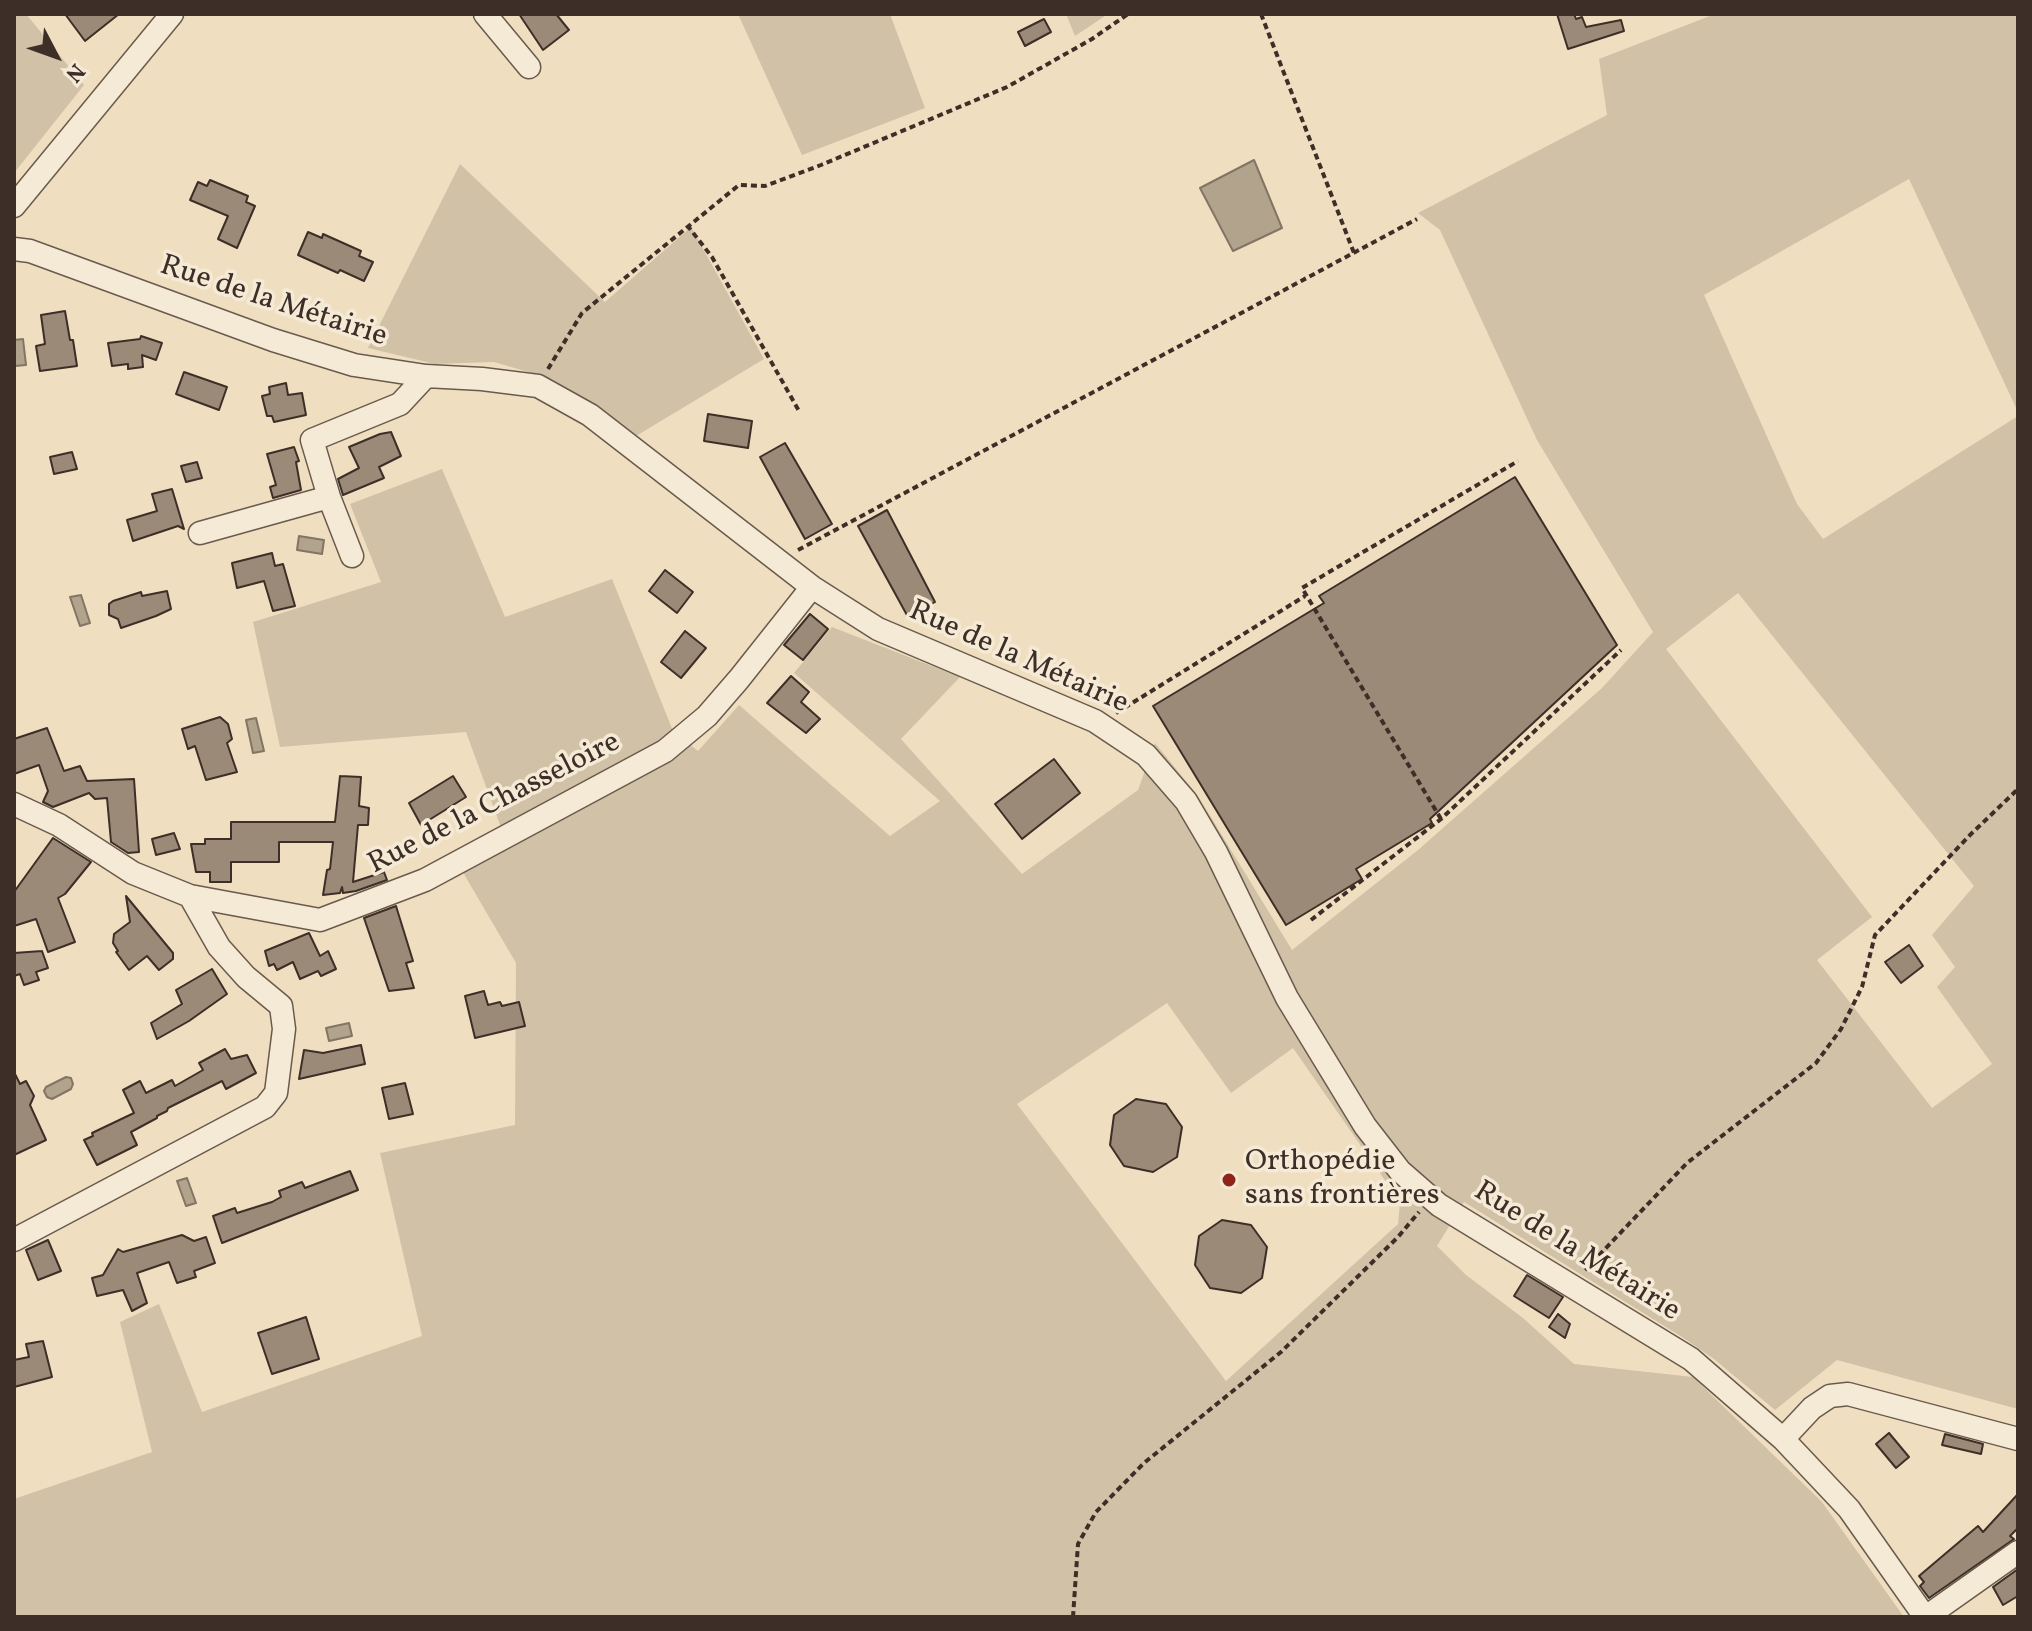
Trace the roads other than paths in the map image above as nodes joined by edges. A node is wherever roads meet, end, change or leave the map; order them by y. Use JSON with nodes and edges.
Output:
{"nodes":[{"id":1,"x":172,"y":14,"type":"edge"},
{"id":2,"x":485,"y":14,"type":"edge"},
{"id":3,"x":529,"y":67,"type":"dead end"},
{"id":4,"x":14,"y":206,"type":"edge"},
{"id":5,"x":14,"y":249,"type":"edge"},
{"id":6,"x":426,"y":376,"type":"junction"},
{"id":7,"x":329,"y":497,"type":"junction"},
{"id":8,"x":200,"y":533,"type":"dead end"},
{"id":9,"x":352,"y":556,"type":"dead end"},
{"id":10,"x":812,"y":587,"type":"junction"},
{"id":11,"x":14,"y":804,"type":"edge"},
{"id":12,"x":190,"y":896,"type":"junction"},
{"id":13,"x":14,"y":1240,"type":"edge"},
{"id":14,"x":1783,"y":1439,"type":"junction"},
{"id":15,"x":2018,"y":1439,"type":"edge"},
{"id":16,"x":2018,"y":1552,"type":"edge"},
{"id":17,"x":1926,"y":1617,"type":"edge"}],
"edges":[{"from":1,"to":4,"type":"street"},
{"from":2,"to":3,"type":"street"},
{"from":5,"to":6,"type":"street","name":"Rue de la Métairie"},
{"from":6,"to":7,"type":"street"},
{"from":6,"to":10,"type":"street","name":"Rue de la Métairie"},
{"from":7,"to":8,"type":"street"},
{"from":7,"to":9,"type":"street"},
{"from":10,"to":12,"type":"street","name":"Rue de la Chasseloire"},
{"from":10,"to":14,"type":"street","name":"Rue de la Métairie"},
{"from":11,"to":12,"type":"street","name":"Rue de la Chasseloire"},
{"from":12,"to":13,"type":"street"},
{"from":14,"to":15,"type":"street"},
{"from":14,"to":17,"type":"street","name":"Rue de la Métairie"},
{"from":16,"to":17,"type":"street"}]}
